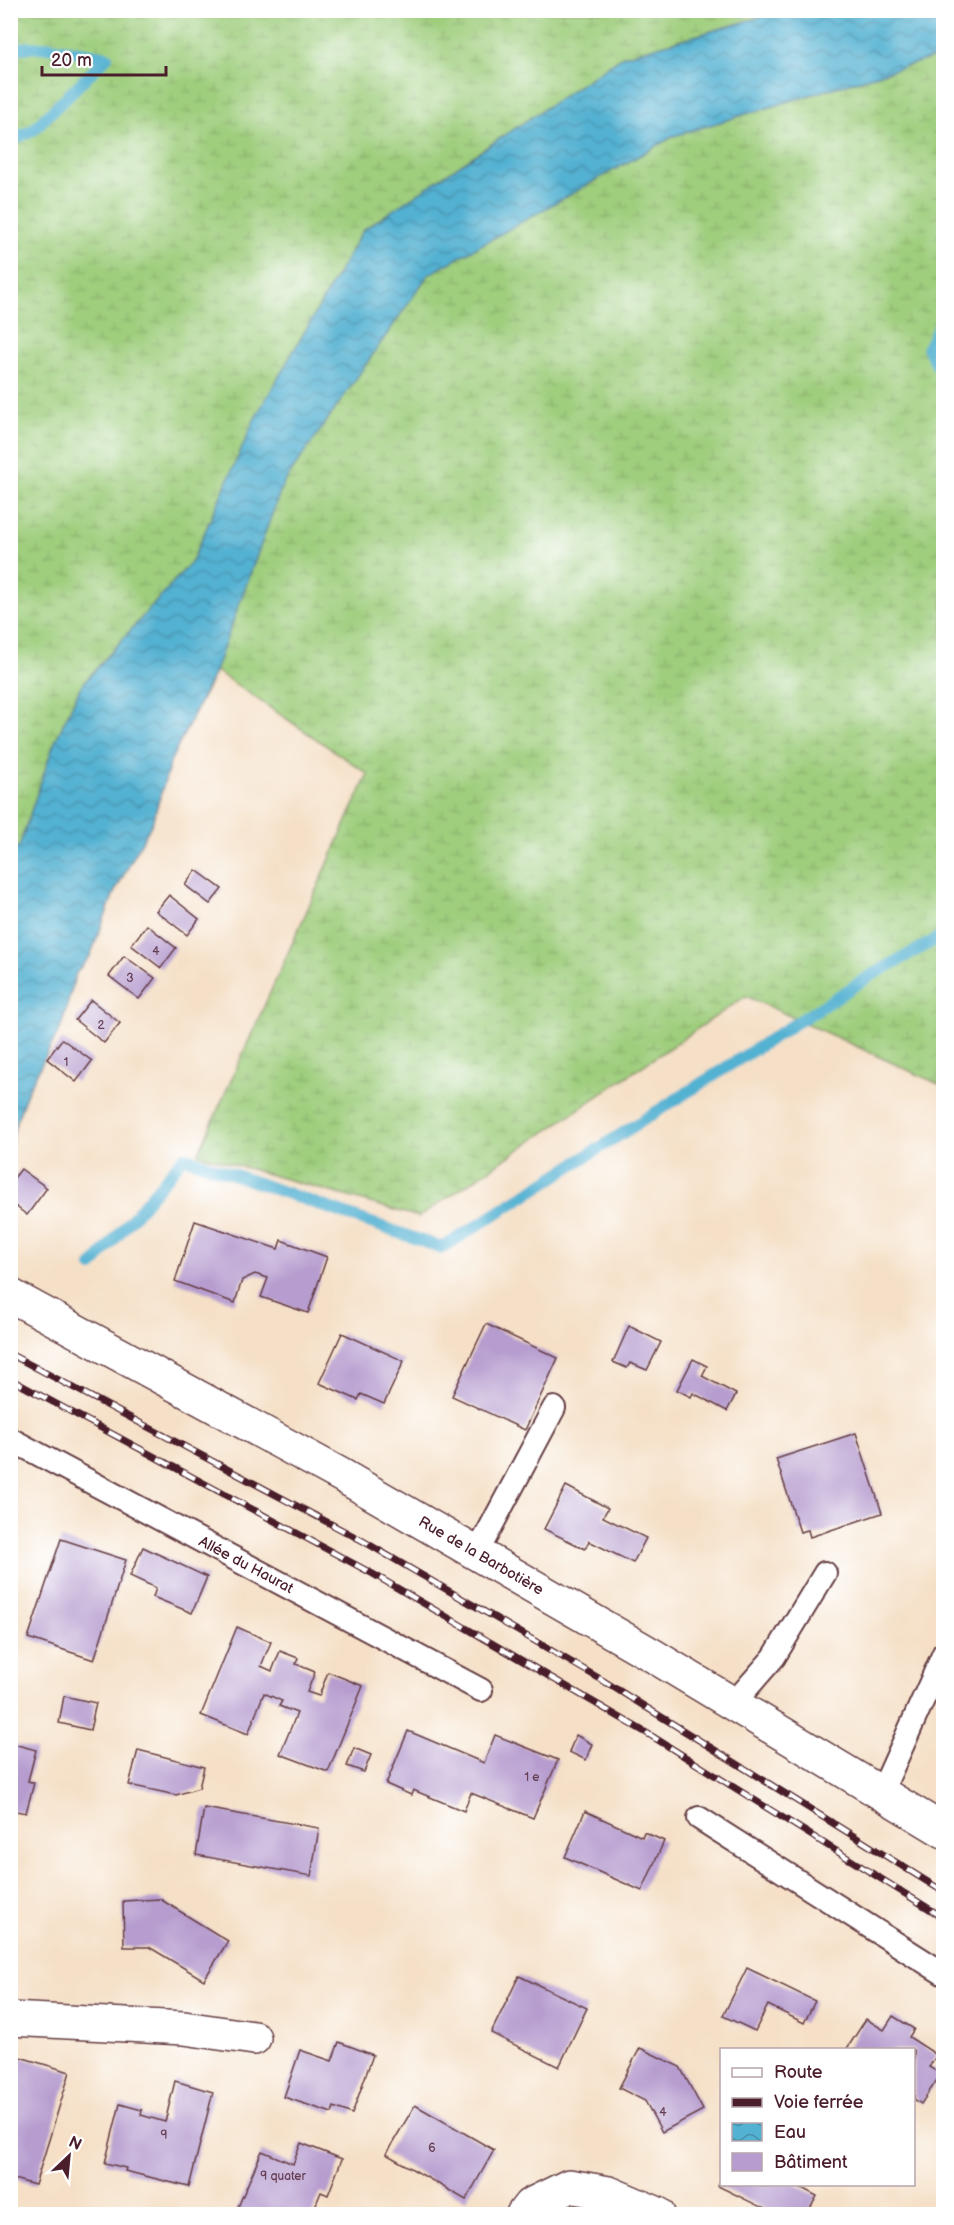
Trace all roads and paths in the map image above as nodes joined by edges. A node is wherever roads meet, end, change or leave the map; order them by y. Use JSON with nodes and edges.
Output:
{"nodes":[{"id":1,"x":10,"y":1295,"type":"edge"},
{"id":2,"x":554,"y":1408,"type":"dead end"},
{"id":3,"x":10,"y":1439,"type":"edge"},
{"id":4,"x":477,"y":1553,"type":"junction"},
{"id":5,"x":825,"y":1573,"type":"dead end"},
{"id":6,"x":944,"y":1653,"type":"edge"},
{"id":7,"x":481,"y":1690,"type":"dead end"},
{"id":8,"x":733,"y":1704,"type":"junction"},
{"id":9,"x":881,"y":1793,"type":"junction"},
{"id":10,"x":699,"y":1818,"type":"dead end"},
{"id":11,"x":944,"y":1831,"type":"edge"},
{"id":12,"x":944,"y":1974,"type":"edge"},
{"id":13,"x":10,"y":2019,"type":"edge"},
{"id":14,"x":254,"y":2038,"type":"dead end"},
{"id":15,"x":523,"y":2214,"type":"edge"},
{"id":16,"x":658,"y":2214,"type":"edge"}],
"edges":[{"from":1,"to":4,"type":"street","name":"Rue de la Barbotière"},
{"from":2,"to":4,"type":"lane"},
{"from":3,"to":7,"type":"lane","name":"Allée du Haurat"},
{"from":4,"to":8,"type":"street","name":"Rue de la Barbotière"},
{"from":5,"to":8,"type":"lane"},
{"from":6,"to":9,"type":"lane"},
{"from":8,"to":9,"type":"street","name":"Rue de la Barbotière"},
{"from":9,"to":11,"type":"street","name":"Rue de la Barbotière"},
{"from":10,"to":12,"type":"lane"},
{"from":13,"to":14,"type":"street"},
{"from":15,"to":16,"type":"street"}]}
